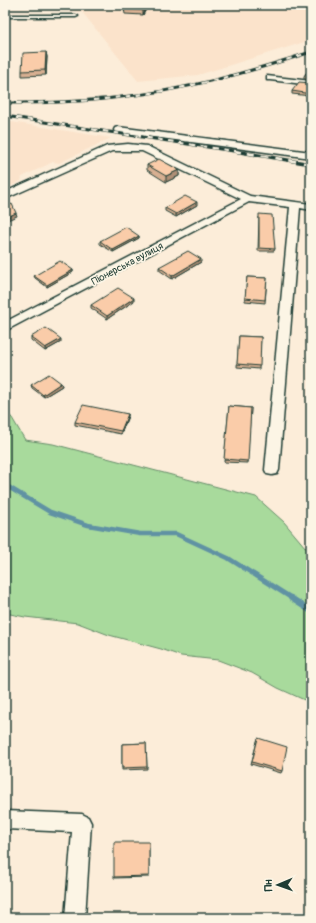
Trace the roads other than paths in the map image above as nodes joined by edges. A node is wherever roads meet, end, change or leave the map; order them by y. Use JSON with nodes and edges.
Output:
{"nodes":[{"id":1,"x":5,"y":16,"type":"edge"},
{"id":2,"x":76,"y":16,"type":"dead end"},
{"id":3,"x":270,"y":78,"type":"dead end"},
{"id":4,"x":311,"y":83,"type":"edge"},
{"id":5,"x":118,"y":130,"type":"dead end"},
{"id":6,"x":311,"y":155,"type":"edge"},
{"id":7,"x":5,"y":196,"type":"edge"},
{"id":8,"x":248,"y":199,"type":"junction"},
{"id":9,"x":295,"y":206,"type":"junction"},
{"id":10,"x":311,"y":207,"type":"edge"},
{"id":11,"x":5,"y":327,"type":"edge"},
{"id":12,"x":272,"y":470,"type":"dead end"},
{"id":13,"x":5,"y":820,"type":"edge"},
{"id":14,"x":75,"y":918,"type":"edge"}],
"edges":[{"from":1,"to":2,"type":"lane"},
{"from":3,"to":4,"type":"street"},
{"from":5,"to":6,"type":"street"},
{"from":7,"to":8,"type":"street"},
{"from":8,"to":9,"type":"street"},
{"from":8,"to":11,"type":"street","name":"Піонерська вулиця"},
{"from":9,"to":10,"type":"street"},
{"from":9,"to":12,"type":"street"},
{"from":13,"to":14,"type":"street"}]}
